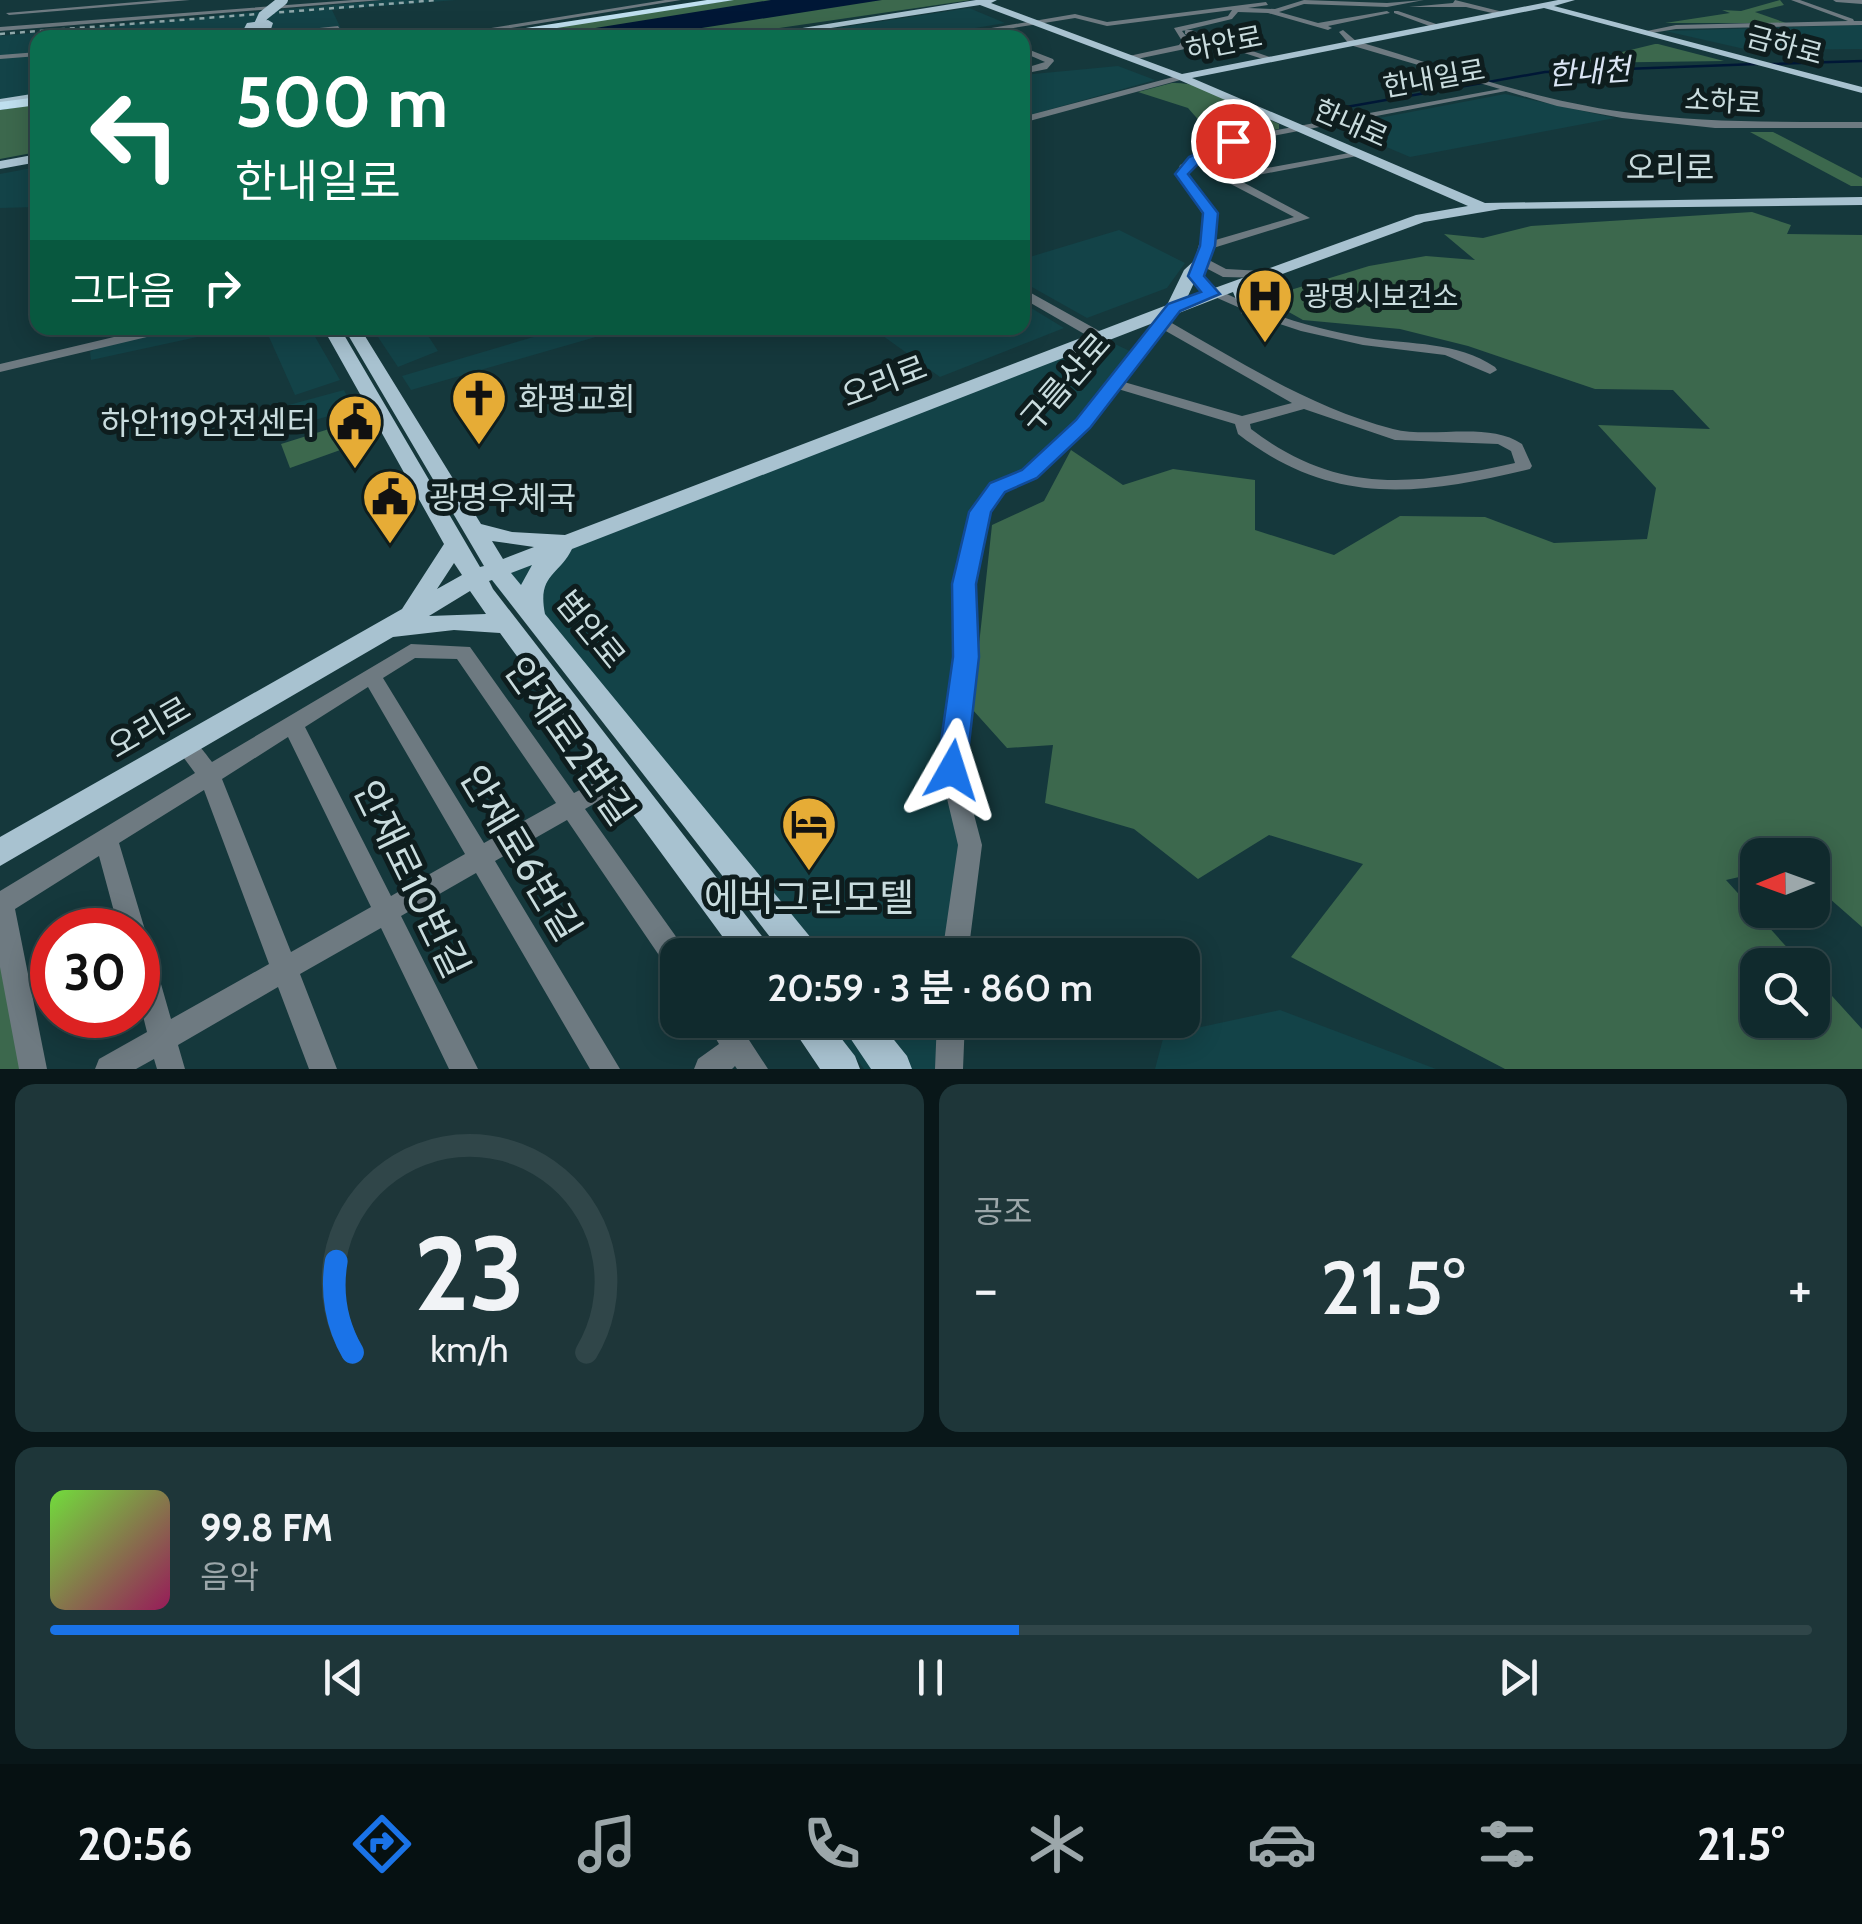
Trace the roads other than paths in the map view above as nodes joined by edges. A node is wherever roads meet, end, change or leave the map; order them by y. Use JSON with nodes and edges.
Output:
{"nodes":[{"id":1,"x":26,"y":0,"type":"edge"},
{"id":2,"x":184,"y":0,"type":"edge"},
{"id":3,"x":378,"y":0,"type":"edge"},
{"id":4,"x":678,"y":0,"type":"edge"},
{"id":5,"x":690,"y":0,"type":"edge"},
{"id":6,"x":704,"y":0,"type":"edge"},
{"id":7,"x":714,"y":0,"type":"edge"},
{"id":8,"x":729,"y":0,"type":"edge"},
{"id":9,"x":1002,"y":0,"type":"edge"},
{"id":10,"x":1256,"y":0,"type":"edge"},
{"id":11,"x":1386,"y":0,"type":"edge"},
{"id":12,"x":1422,"y":0,"type":"edge"},
{"id":13,"x":1444,"y":0,"type":"edge"},
{"id":14,"x":1521,"y":0,"type":"edge"},
{"id":15,"x":1571,"y":0,"type":"edge"},
{"id":16,"x":1794,"y":0,"type":"edge"},
{"id":17,"x":1836,"y":0,"type":"edge"},
{"id":18,"x":358,"y":1,"type":"edge"},
{"id":19,"x":989,"y":1,"type":"edge"},
{"id":20,"x":1310,"y":1,"type":"edge"},
{"id":21,"x":1406,"y":1,"type":"edge"},
{"id":22,"x":282,"y":2,"type":"edge"},
{"id":23,"x":1369,"y":2,"type":"edge"},
{"id":24,"x":1862,"y":2,"type":"edge"},
{"id":25,"x":1540,"y":3,"type":"edge"},
{"id":26,"x":1465,"y":5,"type":"junction"},
{"id":27,"x":1267,"y":8,"type":"junction"},
{"id":28,"x":262,"y":9,"type":"joint"},
{"id":29,"x":1396,"y":12,"type":"junction"},
{"id":30,"x":9,"y":13,"type":"junction"},
{"id":31,"x":1501,"y":14,"type":"junction"},
{"id":32,"x":170,"y":16,"type":"junction"},
{"id":33,"x":0,"y":20,"type":"edge"},
{"id":34,"x":574,"y":20,"type":"junction"},
{"id":35,"x":1032,"y":21,"type":"junction"},
{"id":36,"x":1861,"y":23,"type":"edge"},
{"id":37,"x":1319,"y":25,"type":"junction"},
{"id":38,"x":1438,"y":26,"type":"junction"},
{"id":39,"x":0,"y":29,"type":"edge"},
{"id":40,"x":248,"y":30,"type":"edge"},
{"id":41,"x":261,"y":30,"type":"edge"},
{"id":42,"x":264,"y":30,"type":"edge"},
{"id":43,"x":484,"y":30,"type":"edge"},
{"id":44,"x":503,"y":30,"type":"edge"},
{"id":45,"x":514,"y":30,"type":"edge"},
{"id":46,"x":797,"y":30,"type":"edge"},
{"id":47,"x":975,"y":30,"type":"edge"},
{"id":48,"x":1648,"y":31,"type":"junction"},
{"id":49,"x":1188,"y":32,"type":"dead end"},
{"id":50,"x":1343,"y":32,"type":"junction"},
{"id":51,"x":1367,"y":40,"type":"junction"},
{"id":52,"x":1353,"y":43,"type":"junction"},
{"id":53,"x":1030,"y":52,"type":"edge"},
{"id":54,"x":30,"y":55,"type":"edge"},
{"id":55,"x":0,"y":57,"type":"edge"},
{"id":56,"x":1132,"y":58,"type":"junction"},
{"id":57,"x":1272,"y":59,"type":"junction"},
{"id":58,"x":1162,"y":69,"type":"junction"},
{"id":59,"x":1030,"y":70,"type":"edge"},
{"id":60,"x":1209,"y":71,"type":"junction"},
{"id":61,"x":1181,"y":76,"type":"junction"},
{"id":62,"x":1862,"y":88,"type":"edge"},
{"id":63,"x":1507,"y":90,"type":"junction"},
{"id":64,"x":30,"y":101,"type":"edge"},
{"id":65,"x":0,"y":106,"type":"edge"},
{"id":66,"x":1030,"y":118,"type":"edge"},
{"id":67,"x":1862,"y":125,"type":"edge"},
{"id":68,"x":1301,"y":128,"type":"junction"},
{"id":69,"x":1357,"y":153,"type":"junction"},
{"id":70,"x":30,"y":159,"type":"edge"},
{"id":71,"x":0,"y":165,"type":"edge"},
{"id":72,"x":1430,"y":184,"type":"junction"},
{"id":73,"x":1862,"y":200,"type":"edge"},
{"id":74,"x":1528,"y":204,"type":"junction"},
{"id":75,"x":1482,"y":207,"type":"junction"},
{"id":76,"x":1441,"y":213,"type":"junction"},
{"id":77,"x":1205,"y":254,"type":"junction"},
{"id":78,"x":1262,"y":276,"type":"junction"},
{"id":79,"x":1238,"y":284,"type":"junction"},
{"id":80,"x":1214,"y":293,"type":"junction"},
{"id":81,"x":1030,"y":297,"type":"edge"},
{"id":82,"x":1248,"y":310,"type":"junction"},
{"id":83,"x":1167,"y":316,"type":"junction"},
{"id":84,"x":139,"y":335,"type":"edge"},
{"id":85,"x":336,"y":335,"type":"edge"},
{"id":86,"x":356,"y":335,"type":"edge"},
{"id":87,"x":1098,"y":336,"type":"junction"},
{"id":88,"x":0,"y":368,"type":"edge"},
{"id":89,"x":1490,"y":370,"type":"dead end"},
{"id":90,"x":1113,"y":382,"type":"junction"},
{"id":91,"x":1305,"y":404,"type":"junction"},
{"id":92,"x":1242,"y":421,"type":"junction"},
{"id":93,"x":464,"y":537,"type":"junction"},
{"id":94,"x":576,"y":539,"type":"junction"},
{"id":95,"x":486,"y":574,"type":"junction"},
{"id":96,"x":522,"y":624,"type":"junction"},
{"id":97,"x":384,"y":631,"type":"junction"},
{"id":98,"x":371,"y":675,"type":"junction"},
{"id":99,"x":292,"y":723,"type":"junction"},
{"id":100,"x":186,"y":746,"type":"junction"},
{"id":101,"x":208,"y":774,"type":"junction"},
{"id":102,"x":622,"y":777,"type":"junction"},
{"id":103,"x":569,"y":807,"type":"junction"},
{"id":104,"x":106,"y":838,"type":"junction"},
{"id":105,"x":0,"y":853,"type":"edge"},
{"id":106,"x":480,"y":858,"type":"junction"},
{"id":107,"x":126,"y":908,"type":"edge"},
{"id":108,"x":386,"y":912,"type":"junction"},
{"id":109,"x":662,"y":938,"type":"edge"},
{"id":110,"x":743,"y":938,"type":"edge"},
{"id":111,"x":790,"y":938,"type":"edge"},
{"id":112,"x":957,"y":938,"type":"edge"},
{"id":113,"x":284,"y":969,"type":"junction"},
{"id":114,"x":160,"y":1031,"type":"edge"},
{"id":115,"x":162,"y":1038,"type":"junction"},
{"id":116,"x":819,"y":1038,"type":"edge"},
{"id":117,"x":870,"y":1038,"type":"edge"},
{"id":118,"x":951,"y":1038,"type":"edge"},
{"id":119,"x":746,"y":1058,"type":"edge"},
{"id":120,"x":33,"y":1069,"type":"edge"},
{"id":121,"x":109,"y":1069,"type":"edge"},
{"id":122,"x":171,"y":1069,"type":"edge"},
{"id":123,"x":323,"y":1069,"type":"edge"},
{"id":124,"x":464,"y":1069,"type":"edge"},
{"id":125,"x":606,"y":1069,"type":"edge"},
{"id":126,"x":708,"y":1069,"type":"edge"},
{"id":127,"x":842,"y":1069,"type":"edge"},
{"id":128,"x":894,"y":1069,"type":"edge"},
{"id":129,"x":949,"y":1069,"type":"edge"}],
"edges":[{"from":1,"to":30,"type":"street"},
{"from":2,"to":30,"type":"street"},
{"from":2,"to":32,"type":"street"},
{"from":3,"to":18,"type":"street"},
{"from":4,"to":43,"type":"street"},
{"from":5,"to":34,"type":"highway"},
{"from":6,"to":34,"type":"highway"},
{"from":7,"to":34,"type":"highway"},
{"from":8,"to":34,"type":"highway"},
{"from":9,"to":19,"type":"main road"},
{"from":10,"to":27,"type":"street"},
{"from":11,"to":23,"type":"street"},
{"from":12,"to":21,"type":"street"},
{"from":13,"to":26,"type":"street"},
{"from":14,"to":25,"type":"main road","name":"금하로"},
{"from":15,"to":25,"type":"main road","name":"하안로"},
{"from":16,"to":36,"type":"street"},
{"from":17,"to":24,"type":"street"},
{"from":18,"to":22,"type":"street"},
{"from":19,"to":35,"type":"main road","name":"한내로"},
{"from":19,"to":46,"type":"main road"},
{"from":20,"to":23,"type":"street"},
{"from":20,"to":27,"type":"street"},
{"from":21,"to":23,"type":"street"},
{"from":22,"to":28,"type":"main road"},
{"from":22,"to":41,"type":"main road","bridge":true},
{"from":23,"to":29,"type":"street","name":"하안로"},
{"from":25,"to":31,"type":"main road","name":"하안로"},
{"from":25,"to":48,"type":"main road","name":"금하로"},
{"from":26,"to":29,"type":"street"},
{"from":26,"to":31,"type":"street"},
{"from":27,"to":35,"type":"street"},
{"from":27,"to":37,"type":"street"},
{"from":27,"to":56,"type":"street"},
{"from":28,"to":32,"type":"street"},
{"from":29,"to":37,"type":"street"},
{"from":29,"to":38,"type":"street","name":"하안로"},
{"from":30,"to":33,"type":"street"},
{"from":31,"to":38,"type":"main road","name":"하안로"},
{"from":32,"to":39,"type":"street"},
{"from":34,"to":44,"type":"highway"},
{"from":34,"to":45,"type":"highway"},
{"from":35,"to":47,"type":"street","name":"한내로"},
{"from":35,"to":56,"type":"main road","name":"한내로"},
{"from":36,"to":48,"type":"street"},
{"from":37,"to":50,"type":"street"},
{"from":38,"to":51,"type":"main road","name":"하안로"},
{"from":40,"to":42,"type":"main road"},
{"from":48,"to":62,"type":"main road","name":"금하로"},
{"from":49,"to":57,"type":"street"},
{"from":50,"to":51,"type":"street"},
{"from":50,"to":52,"type":"street"},
{"from":51,"to":52,"type":"main road","name":"하안로"},
{"from":52,"to":57,"type":"main road","name":"하안로"},
{"from":52,"to":63,"type":"street","name":"소하로"},
{"from":53,"to":59,"type":"street"},
{"from":54,"to":55,"type":"street"},
{"from":56,"to":58,"type":"main road","name":"한내로"},
{"from":57,"to":60,"type":"main road","name":"하안로"},
{"from":58,"to":60,"type":"main road"},
{"from":58,"to":61,"type":"main road","name":"한내로"},
{"from":60,"to":61,"type":"main road","name":"하안로"},
{"from":61,"to":66,"type":"street","name":"하안로"},
{"from":61,"to":68,"type":"main road","name":"한내로"},
{"from":63,"to":67,"type":"street","name":"소하로"},
{"from":63,"to":68,"type":"street","name":"한내일로"},
{"from":64,"to":65,"type":"highway"},
{"from":68,"to":69,"type":"main road","name":"한내로"},
{"from":68,"to":77,"type":"street","name":"한내일로"},
{"from":69,"to":72,"type":"main road","name":"한내로"},
{"from":69,"to":77,"type":"street"},
{"from":70,"to":71,"type":"main road"},
{"from":72,"to":74,"type":"main road"},
{"from":72,"to":75,"type":"main road","name":"한내로"},
{"from":72,"to":76,"type":"main road"},
{"from":73,"to":74,"type":"main road","name":"오리로"},
{"from":74,"to":75,"type":"main road","name":"오리로"},
{"from":75,"to":76,"type":"main road","name":"오리로"},
{"from":76,"to":78,"type":"main road","name":"오리로"},
{"from":77,"to":78,"type":"street"},
{"from":77,"to":80,"type":"street","name":"한내일로"},
{"from":77,"to":83,"type":"main road"},
{"from":78,"to":79,"type":"main road","name":"오리로"},
{"from":79,"to":80,"type":"main road","name":"오리로"},
{"from":79,"to":82,"type":"main road"},
{"from":80,"to":82,"type":"street"},
{"from":80,"to":83,"type":"main road","name":"오리로"},
{"from":81,"to":87,"type":"street"},
{"from":82,"to":89,"type":"street"},
{"from":83,"to":87,"type":"main road","name":"오리로"},
{"from":83,"to":90,"type":"street","name":"구름산로"},
{"from":83,"to":91,"type":"street"},
{"from":84,"to":88,"type":"street"},
{"from":85,"to":93,"type":"main road","name":"범안로"},
{"from":86,"to":93,"type":"main road","name":"범안로"},
{"from":87,"to":94,"type":"main road","name":"오리로"},
{"from":90,"to":92,"type":"street"},
{"from":90,"to":112,"type":"street","name":"구름산로"},
{"from":91,"to":92,"type":"street"},
{"from":91,"to":92,"type":"street"},
{"from":93,"to":94,"type":"main road"},
{"from":93,"to":95,"type":"main road","name":"범안로"},
{"from":93,"to":97,"type":"main road"},
{"from":94,"to":95,"type":"main road","name":"오리로"},
{"from":94,"to":96,"type":"main road"},
{"from":95,"to":96,"type":"main road","name":"범안로"},
{"from":95,"to":97,"type":"main road","name":"오리로"},
{"from":96,"to":97,"type":"main road"},
{"from":96,"to":102,"type":"main road","name":"범안로"},
{"from":96,"to":111,"type":"main road","name":"범안로"},
{"from":97,"to":100,"type":"main road","name":"오리로"},
{"from":98,"to":99,"type":"street","name":"안재로2번길"},
{"from":98,"to":103,"type":"street","name":"안재로2번길"},
{"from":98,"to":106,"type":"street","name":"안재로6번길"},
{"from":99,"to":101,"type":"street","name":"안재로2번길"},
{"from":99,"to":108,"type":"street","name":"안재로10번길"},
{"from":100,"to":101,"type":"street"},
{"from":100,"to":105,"type":"main road","name":"오리로"},
{"from":101,"to":104,"type":"street","name":"안재로2번길"},
{"from":101,"to":113,"type":"street"},
{"from":102,"to":103,"type":"street"},
{"from":102,"to":110,"type":"main road","name":"범안로"},
{"from":103,"to":106,"type":"street"},
{"from":103,"to":109,"type":"street","name":"안재로2번길"},
{"from":104,"to":107,"type":"street"},
{"from":104,"to":120,"type":"street","name":"안재로2번길"},
{"from":106,"to":108,"type":"street"},
{"from":106,"to":125,"type":"street","name":"안재로6번길"},
{"from":108,"to":113,"type":"street"},
{"from":108,"to":124,"type":"street","name":"안재로10번길"},
{"from":113,"to":115,"type":"street"},
{"from":113,"to":123,"type":"street"},
{"from":114,"to":115,"type":"street"},
{"from":115,"to":121,"type":"street"},
{"from":115,"to":122,"type":"street"},
{"from":116,"to":127,"type":"main road"},
{"from":117,"to":128,"type":"main road"},
{"from":118,"to":129,"type":"street"},
{"from":119,"to":126,"type":"street"}]}
